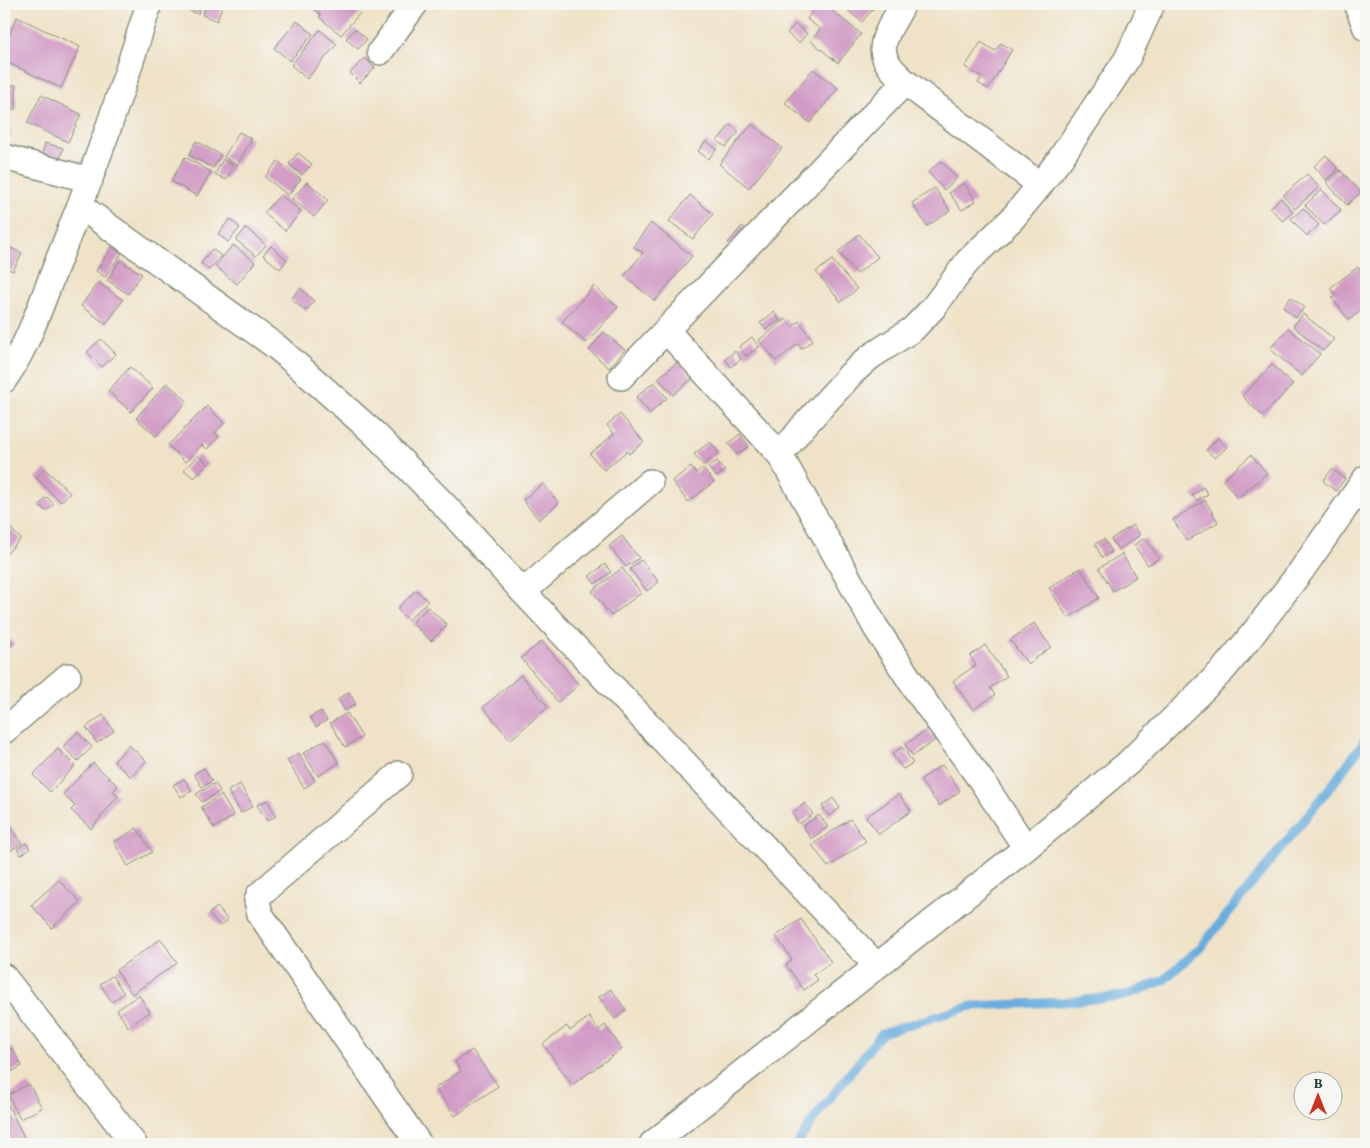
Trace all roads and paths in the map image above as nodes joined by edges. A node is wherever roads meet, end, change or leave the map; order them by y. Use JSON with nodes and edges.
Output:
{"nodes":[{"id":1,"x":149,"y":4,"type":"edge"},
{"id":2,"x":415,"y":4,"type":"edge"},
{"id":3,"x":901,"y":4,"type":"edge"},
{"id":4,"x":1152,"y":4,"type":"edge"},
{"id":5,"x":1357,"y":4,"type":"edge"},
{"id":6,"x":1366,"y":28,"type":"edge"},
{"id":7,"x":380,"y":52,"type":"dead end"},
{"id":8,"x":905,"y":82,"type":"junction"},
{"id":9,"x":4,"y":157,"type":"edge"},
{"id":10,"x":90,"y":180,"type":"junction"},
{"id":11,"x":1040,"y":185,"type":"junction"},
{"id":12,"x":80,"y":206,"type":"junction"},
{"id":13,"x":666,"y":330,"type":"junction"},
{"id":14,"x":621,"y":377,"type":"dead end"},
{"id":15,"x":4,"y":380,"type":"edge"},
{"id":16,"x":780,"y":455,"type":"junction"},
{"id":17,"x":1366,"y":478,"type":"edge"},
{"id":18,"x":650,"y":482,"type":"dead end"},
{"id":19,"x":523,"y":592,"type":"junction"},
{"id":20,"x":68,"y":676,"type":"dead end"},
{"id":21,"x":4,"y":731,"type":"edge"},
{"id":22,"x":398,"y":774,"type":"dead end"},
{"id":23,"x":1026,"y":848,"type":"junction"},
{"id":24,"x":878,"y":966,"type":"junction"},
{"id":25,"x":4,"y":977,"type":"edge"},
{"id":26,"x":134,"y":1144,"type":"edge"},
{"id":27,"x":419,"y":1144,"type":"edge"},
{"id":28,"x":652,"y":1144,"type":"edge"}],
"edges":[{"from":1,"to":10,"type":"street"},
{"from":2,"to":7,"type":"street"},
{"from":3,"to":8,"type":"street"},
{"from":4,"to":11,"type":"street"},
{"from":5,"to":6,"type":"street"},
{"from":8,"to":11,"type":"street"},
{"from":8,"to":13,"type":"street"},
{"from":9,"to":10,"type":"street"},
{"from":10,"to":12,"type":"street"},
{"from":11,"to":16,"type":"street"},
{"from":12,"to":15,"type":"street"},
{"from":12,"to":19,"type":"street"},
{"from":13,"to":14,"type":"street"},
{"from":13,"to":16,"type":"street"},
{"from":16,"to":23,"type":"street"},
{"from":17,"to":23,"type":"street"},
{"from":18,"to":19,"type":"street"},
{"from":19,"to":24,"type":"street"},
{"from":20,"to":21,"type":"street"},
{"from":22,"to":27,"type":"street"},
{"from":23,"to":24,"type":"street"},
{"from":24,"to":28,"type":"street"},
{"from":25,"to":26,"type":"street"}]}
